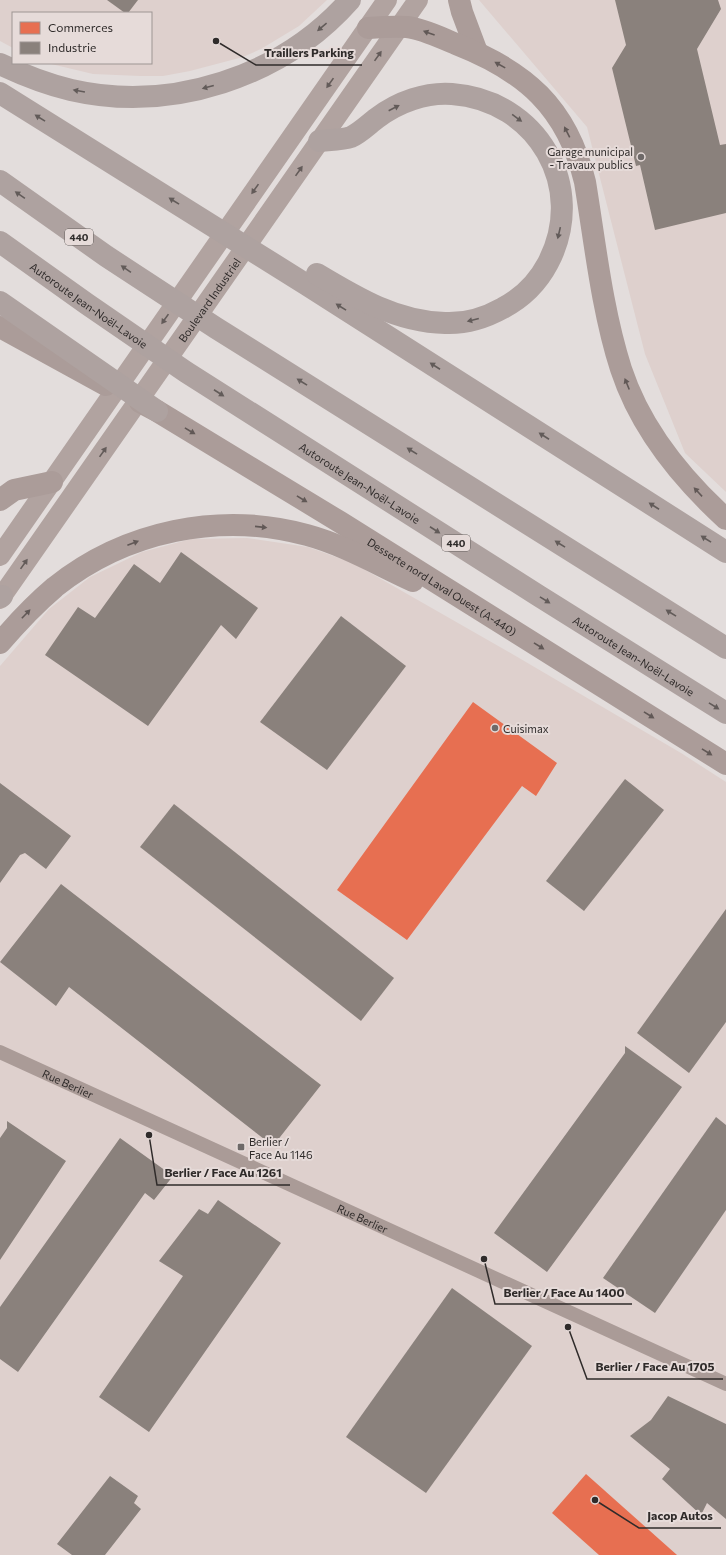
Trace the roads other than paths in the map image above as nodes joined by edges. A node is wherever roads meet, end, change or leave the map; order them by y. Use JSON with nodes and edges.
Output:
{"nodes":[{"id":1,"x":350,"y":0,"type":"edge"},
{"id":2,"x":387,"y":0,"type":"edge"},
{"id":3,"x":418,"y":0,"type":"edge"},
{"id":4,"x":459,"y":0,"type":"edge"},
{"id":5,"x":399,"y":27,"type":"junction"},
{"id":6,"x":368,"y":28,"type":"junction"},
{"id":7,"x":477,"y":52,"type":"junction"},
{"id":8,"x":0,"y":64,"type":"edge"},
{"id":9,"x":0,"y":92,"type":"edge"},
{"id":10,"x":319,"y":141,"type":"junction"},
{"id":11,"x":0,"y":181,"type":"edge"},
{"id":12,"x":0,"y":242,"type":"edge"},
{"id":13,"x":266,"y":254,"type":"junction"},
{"id":14,"x":0,"y":302,"type":"edge"},
{"id":15,"x":0,"y":327,"type":"edge"},
{"id":16,"x":99,"y":377,"type":"junction"},
{"id":17,"x":157,"y":411,"type":"joint"},
{"id":18,"x":52,"y":482,"type":"junction"},
{"id":19,"x":0,"y":500,"type":"edge"},
{"id":20,"x":726,"y":519,"type":"edge"},
{"id":21,"x":726,"y":552,"type":"edge"},
{"id":22,"x":0,"y":556,"type":"edge"},
{"id":23,"x":1,"y":597,"type":"edge"},
{"id":24,"x":494,"y":618,"type":"junction"},
{"id":25,"x":704,"y":634,"type":"junction"},
{"id":26,"x":0,"y":643,"type":"edge"},
{"id":27,"x":726,"y":644,"type":"edge"},
{"id":28,"x":726,"y":648,"type":"edge"},
{"id":29,"x":726,"y":713,"type":"edge"},
{"id":30,"x":726,"y":764,"type":"edge"},
{"id":31,"x":0,"y":1052,"type":"edge"},
{"id":32,"x":726,"y":1384,"type":"edge"}],
"edges":[{"from":1,"to":8,"type":"highway","one_way":true},
{"from":2,"to":6,"type":"street"},
{"from":3,"to":5,"type":"street","name":"Boulevard Industriel"},
{"from":4,"to":7,"type":"main road"},
{"from":5,"to":6,"type":"main road"},
{"from":7,"to":5,"type":"main road","one_way":true},
{"from":10,"to":5,"type":"street","name":"Boulevard Industriel","one_way":true},
{"from":6,"to":18,"type":"street","one_way":true},
{"from":20,"to":7,"type":"main road","one_way":true},
{"from":13,"to":9,"type":"highway","one_way":true},
{"from":10,"to":13,"type":"highway","one_way":true},
{"from":23,"to":10,"type":"street","name":"Boulevard Industriel","one_way":true},
{"from":25,"to":11,"type":"highway","number":"440","one_way":true},
{"from":12,"to":29,"type":"highway","name":"Autoroute Jean-Noël-Lavoie","number":"440","one_way":true},
{"from":21,"to":13,"type":"highway","one_way":true},
{"from":14,"to":16,"type":"highway"},
{"from":15,"to":16,"type":"main road"},
{"from":16,"to":17,"type":"highway"},
{"from":17,"to":24,"type":"main road","name":"Desserte nord Laval Ouest (A-440)","one_way":true},
{"from":18,"to":19,"type":"main road"},
{"from":18,"to":22,"type":"street"},
{"from":26,"to":24,"type":"main road","one_way":true},
{"from":24,"to":30,"type":"main road","name":"Desserte nord Laval Ouest (A-440)","one_way":true},
{"from":25,"to":27,"type":"highway"},
{"from":25,"to":28,"type":"highway","number":"440"},
{"from":31,"to":32,"type":"street","name":"Rue Berlier"}]}
